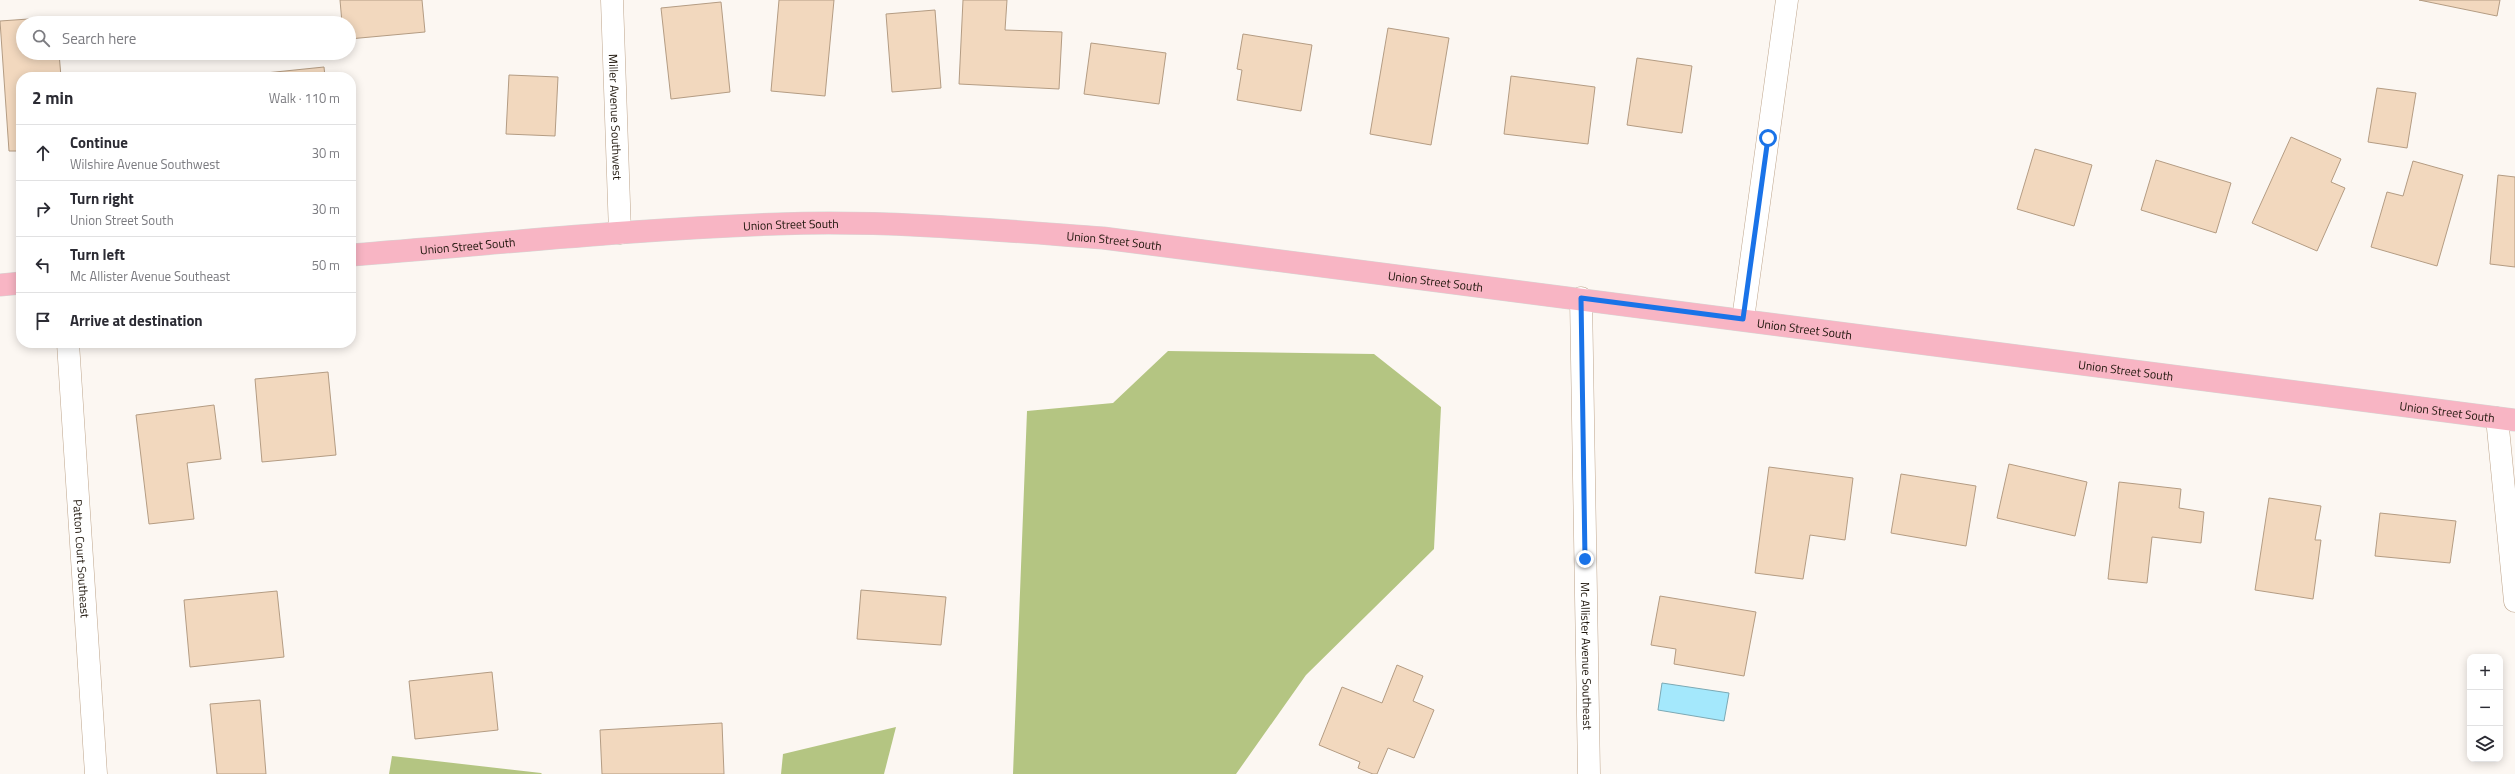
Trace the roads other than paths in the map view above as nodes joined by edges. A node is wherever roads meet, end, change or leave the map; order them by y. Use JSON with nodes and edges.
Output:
{"nodes":[{"id":1,"x":612,"y":0,"type":"edge"},
{"id":2,"x":1787,"y":0,"type":"edge"},
{"id":3,"x":620,"y":233,"type":"junction"},
{"id":4,"x":356,"y":256,"type":"edge"},
{"id":5,"x":16,"y":283,"type":"edge"},
{"id":6,"x":0,"y":285,"type":"edge"},
{"id":7,"x":1581,"y":298,"type":"junction"},
{"id":8,"x":1743,"y":319,"type":"junction"},
{"id":9,"x":68,"y":348,"type":"edge"},
{"id":10,"x":2506,"y":419,"type":"edge"},
{"id":11,"x":2515,"y":601,"type":"edge"},
{"id":12,"x":96,"y":774,"type":"edge"},
{"id":13,"x":1589,"y":774,"type":"edge"}],
"edges":[{"from":1,"to":3,"type":"street","name":"Miller Avenue Southwest"},
{"from":2,"to":8,"type":"street"},
{"from":3,"to":4,"type":"main road","name":"Union Street South"},
{"from":3,"to":7,"type":"main road","name":"Union Street South"},
{"from":5,"to":6,"type":"main road"},
{"from":7,"to":8,"type":"main road","name":"Union Street South"},
{"from":7,"to":13,"type":"street","name":"Mc Allister Avenue Southeast"},
{"from":8,"to":10,"type":"main road","name":"Union Street South"},
{"from":9,"to":12,"type":"street","name":"Patton Court Southeast"},
{"from":10,"to":11,"type":"street"}]}
